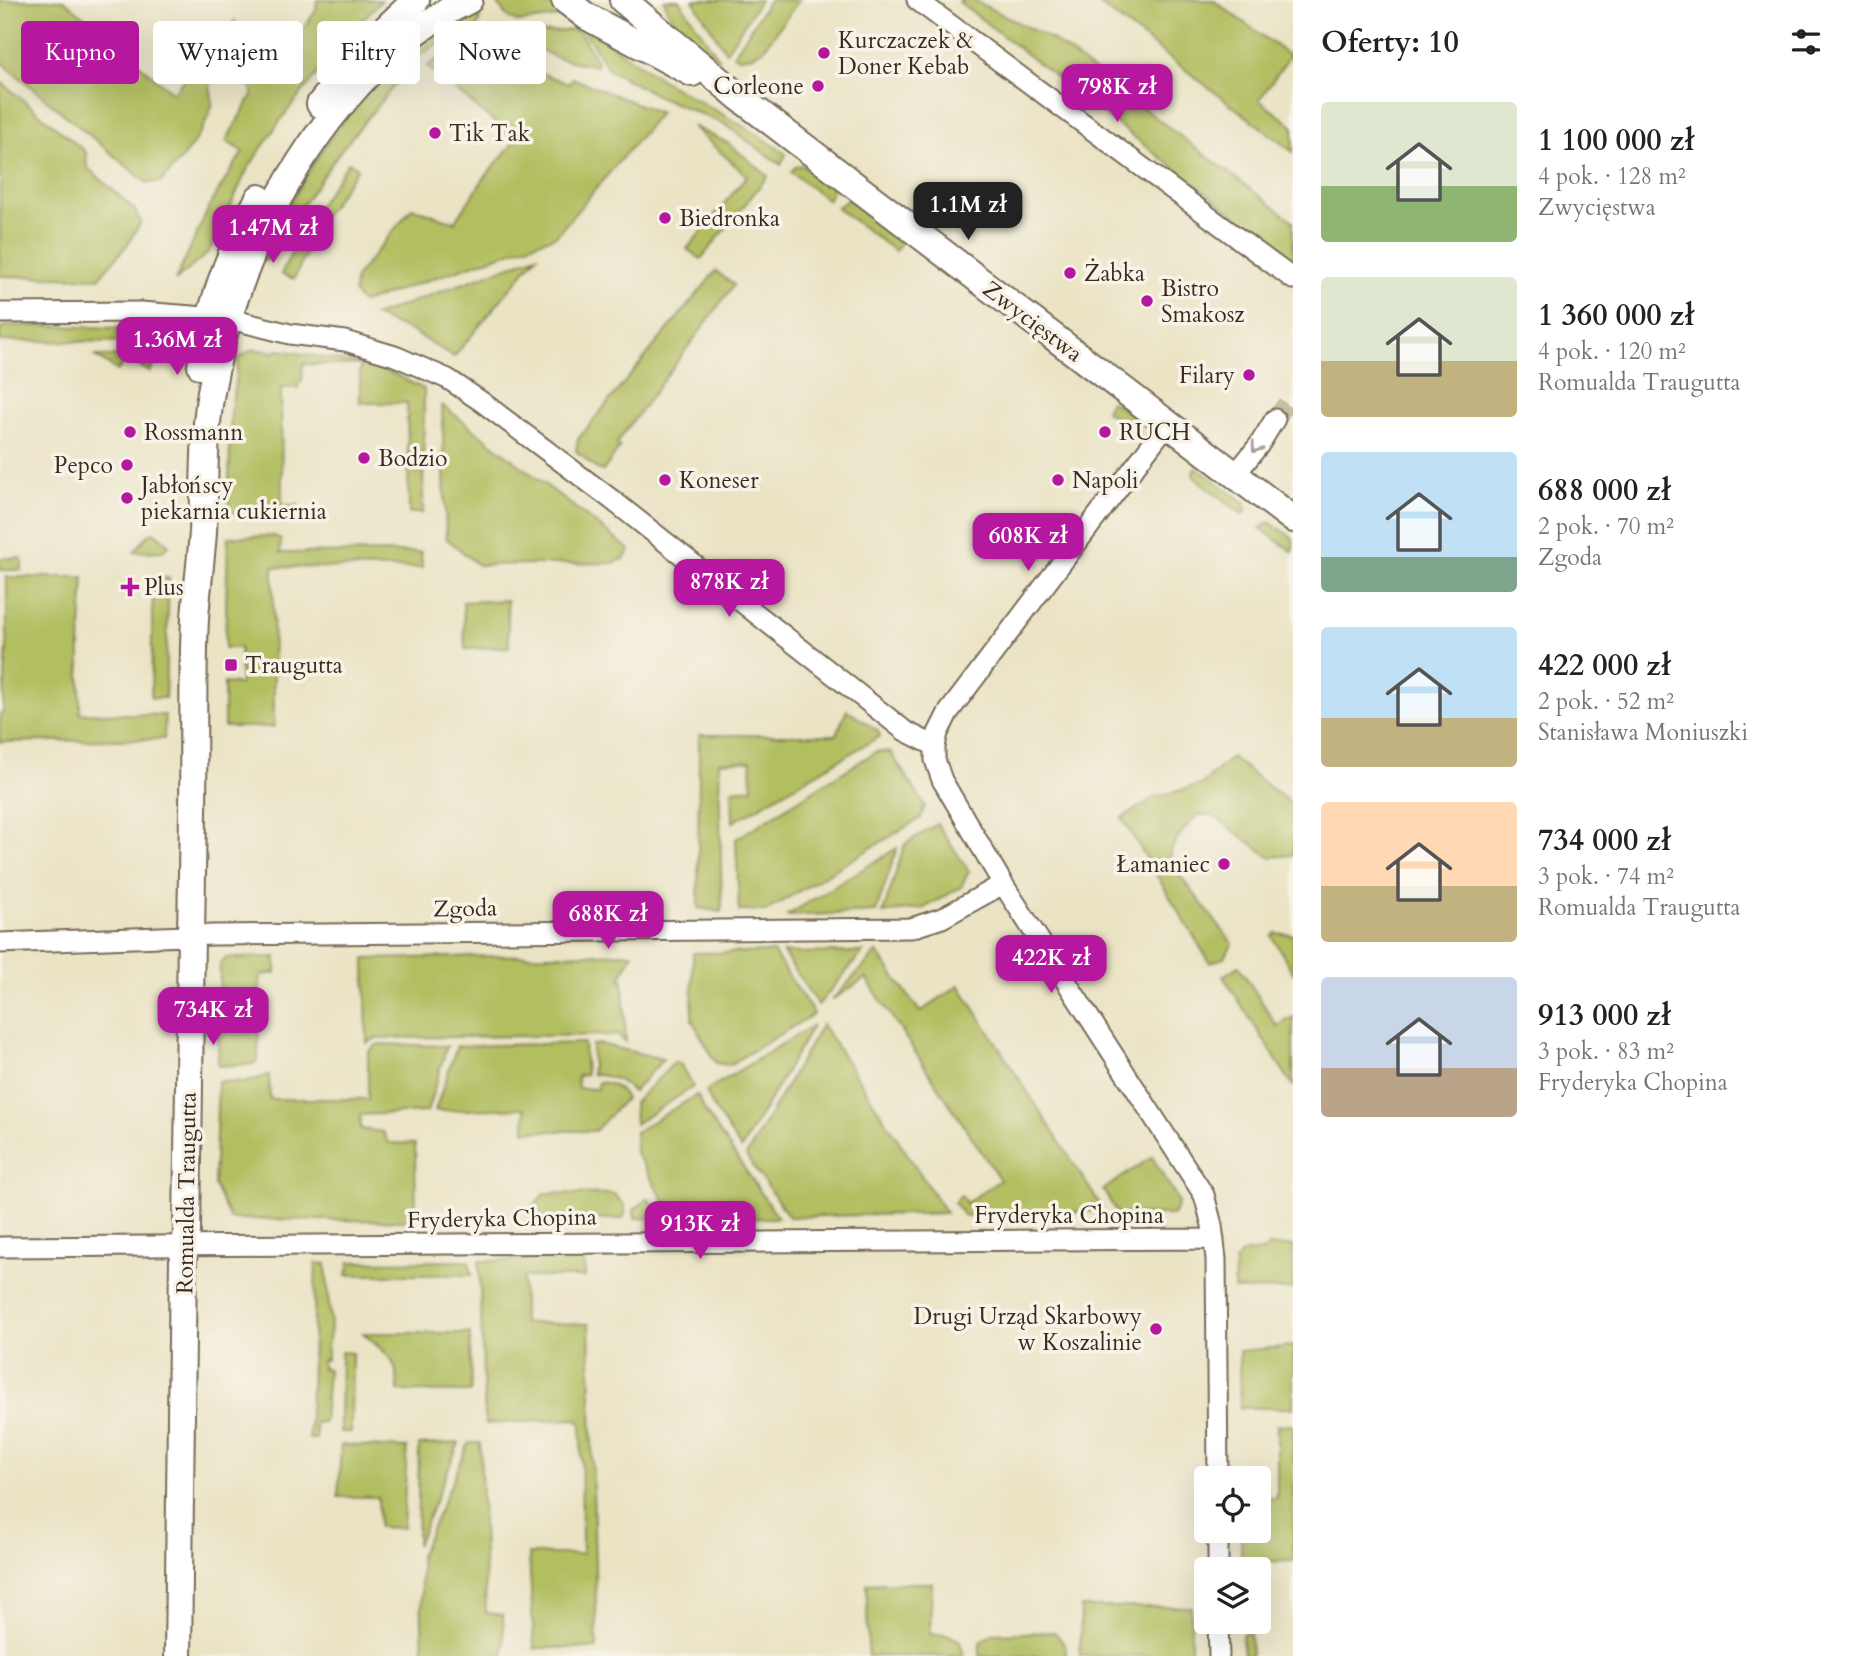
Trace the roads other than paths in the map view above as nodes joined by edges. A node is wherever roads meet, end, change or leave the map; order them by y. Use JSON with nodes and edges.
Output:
{"nodes":[{"id":1,"x":416,"y":0,"type":"edge"},
{"id":2,"x":469,"y":0,"type":"edge"},
{"id":3,"x":565,"y":0,"type":"edge"},
{"id":4,"x":623,"y":0,"type":"edge"},
{"id":5,"x":917,"y":0,"type":"edge"},
{"id":6,"x":647,"y":9,"type":"edge"},
{"id":7,"x":740,"y":98,"type":"junction"},
{"id":8,"x":1293,"y":279,"type":"edge"},
{"id":9,"x":0,"y":313,"type":"edge"},
{"id":10,"x":219,"y":319,"type":"junction"},
{"id":11,"x":1275,"y":419,"type":"tunnel mouth"},
{"id":12,"x":1167,"y":424,"type":"junction"},
{"id":13,"x":1235,"y":475,"type":"junction"},
{"id":14,"x":1293,"y":519,"type":"edge"},
{"id":15,"x":935,"y":746,"type":"junction"},
{"id":16,"x":1003,"y":884,"type":"junction"},
{"id":17,"x":192,"y":936,"type":"junction"},
{"id":18,"x":0,"y":943,"type":"edge"},
{"id":19,"x":1214,"y":1240,"type":"junction"},
{"id":20,"x":184,"y":1246,"type":"junction"},
{"id":21,"x":0,"y":1247,"type":"edge"},
{"id":22,"x":1218,"y":1466,"type":"edge"},
{"id":23,"x":1218,"y":1634,"type":"edge"},
{"id":24,"x":177,"y":1656,"type":"edge"},
{"id":25,"x":1219,"y":1656,"type":"edge"}],
"edges":[{"from":1,"to":10,"type":"main road","name":"Romualda Traugutta"},
{"from":2,"to":10,"type":"main road","name":"Romualda Traugutta"},
{"from":3,"to":7,"type":"main road","name":"Zwycięstwa"},
{"from":4,"to":6,"type":"main road","name":"Zwycięstwa"},
{"from":5,"to":8,"type":"street"},
{"from":6,"to":7,"type":"main road","name":"Zwycięstwa"},
{"from":7,"to":12,"type":"main road","name":"Zwycięstwa"},
{"from":9,"to":10,"type":"street"},
{"from":10,"to":15,"type":"street"},
{"from":10,"to":17,"type":"main road","name":"Romualda Traugutta"},
{"from":11,"to":13,"type":"street","one_way":true},
{"from":12,"to":13,"type":"main road","name":"Zwycięstwa"},
{"from":12,"to":15,"type":"street"},
{"from":13,"to":14,"type":"main road","name":"Zwycięstwa"},
{"from":15,"to":16,"type":"street"},
{"from":16,"to":17,"type":"street","name":"Zgoda"},
{"from":16,"to":19,"type":"street"},
{"from":17,"to":18,"type":"street","name":"Zgoda"},
{"from":17,"to":20,"type":"main road","name":"Romualda Traugutta"},
{"from":19,"to":20,"type":"street","name":"Fryderyka Chopina"},
{"from":19,"to":22,"type":"street"},
{"from":20,"to":21,"type":"street","name":"Fryderyka Chopina"},
{"from":20,"to":24,"type":"main road","name":"Romualda Traugutta"},
{"from":23,"to":25,"type":"street"}]}
